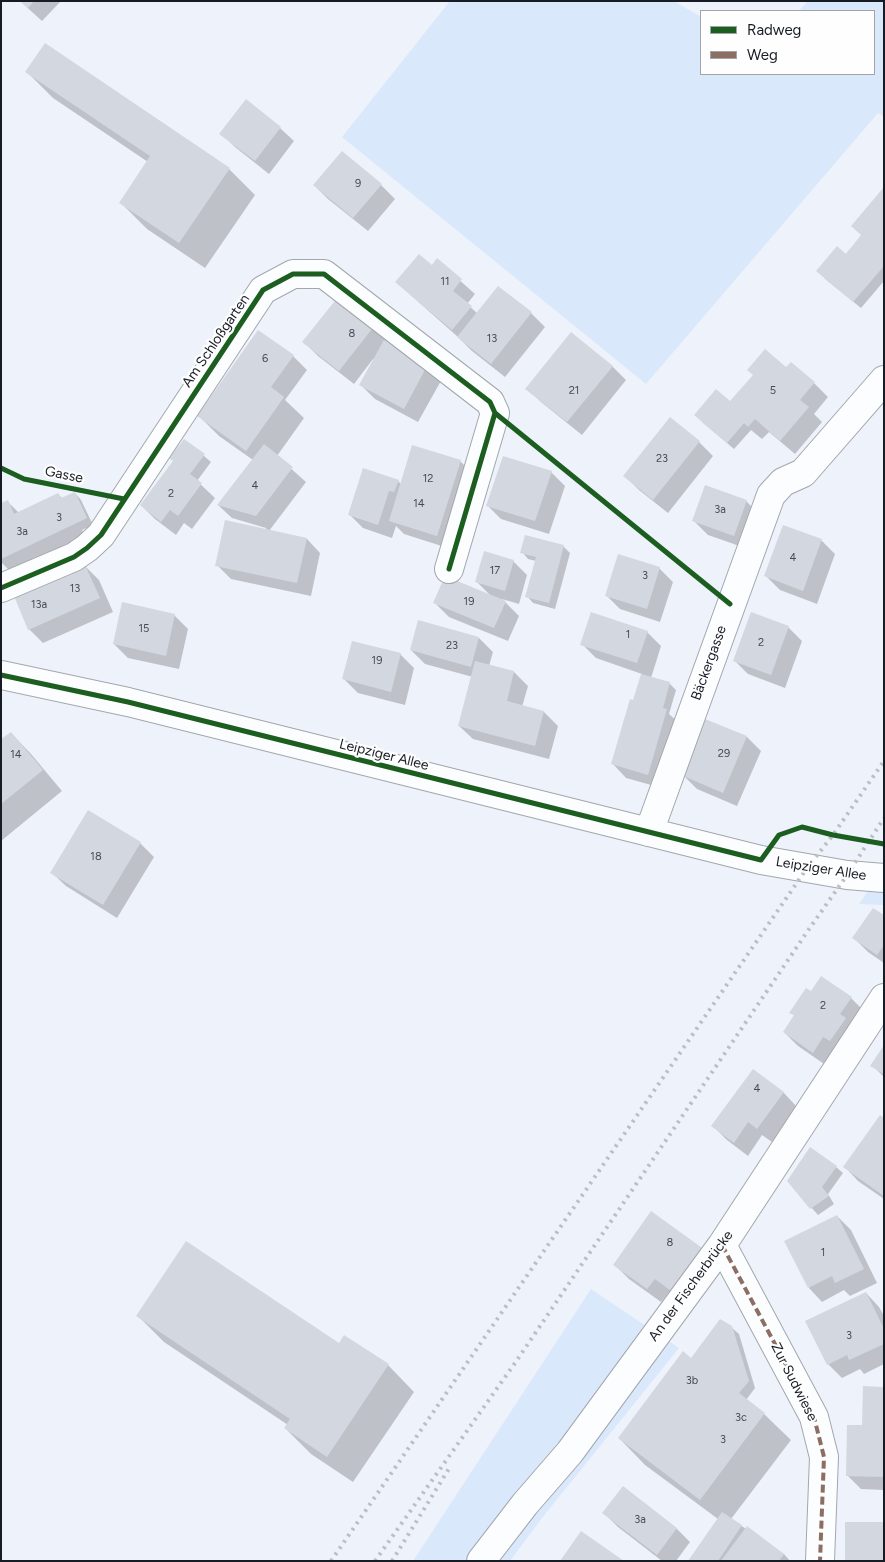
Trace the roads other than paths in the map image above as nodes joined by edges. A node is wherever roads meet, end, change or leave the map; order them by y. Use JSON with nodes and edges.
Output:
{"nodes":[{"id":1,"x":884,"y":380,"type":"edge"},
{"id":2,"x":449,"y":569,"type":"dead end"},
{"id":3,"x":1,"y":588,"type":"edge"},
{"id":4,"x":1,"y":675,"type":"edge"},
{"id":5,"x":649,"y":832,"type":"junction"},
{"id":6,"x":884,"y":878,"type":"edge"},
{"id":7,"x":884,"y":998,"type":"edge"},
{"id":8,"x":722,"y":1245,"type":"junction"},
{"id":9,"x":481,"y":1561,"type":"edge"},
{"id":10,"x":820,"y":1561,"type":"edge"}],
"edges":[{"from":1,"to":5,"type":"street","name":"Bäckergasse"},
{"from":2,"to":3,"type":"street","name":"Am Schloßgarten"},
{"from":4,"to":5,"type":"street","name":"Leipziger Allee"},
{"from":5,"to":6,"type":"street","name":"Leipziger Allee"},
{"from":7,"to":8,"type":"street","name":"An der Fischerbrücke"},
{"from":8,"to":9,"type":"street","name":"An der Fischerbrücke"},
{"from":8,"to":10,"type":"street","name":"Zur Sudwiese"}]}
